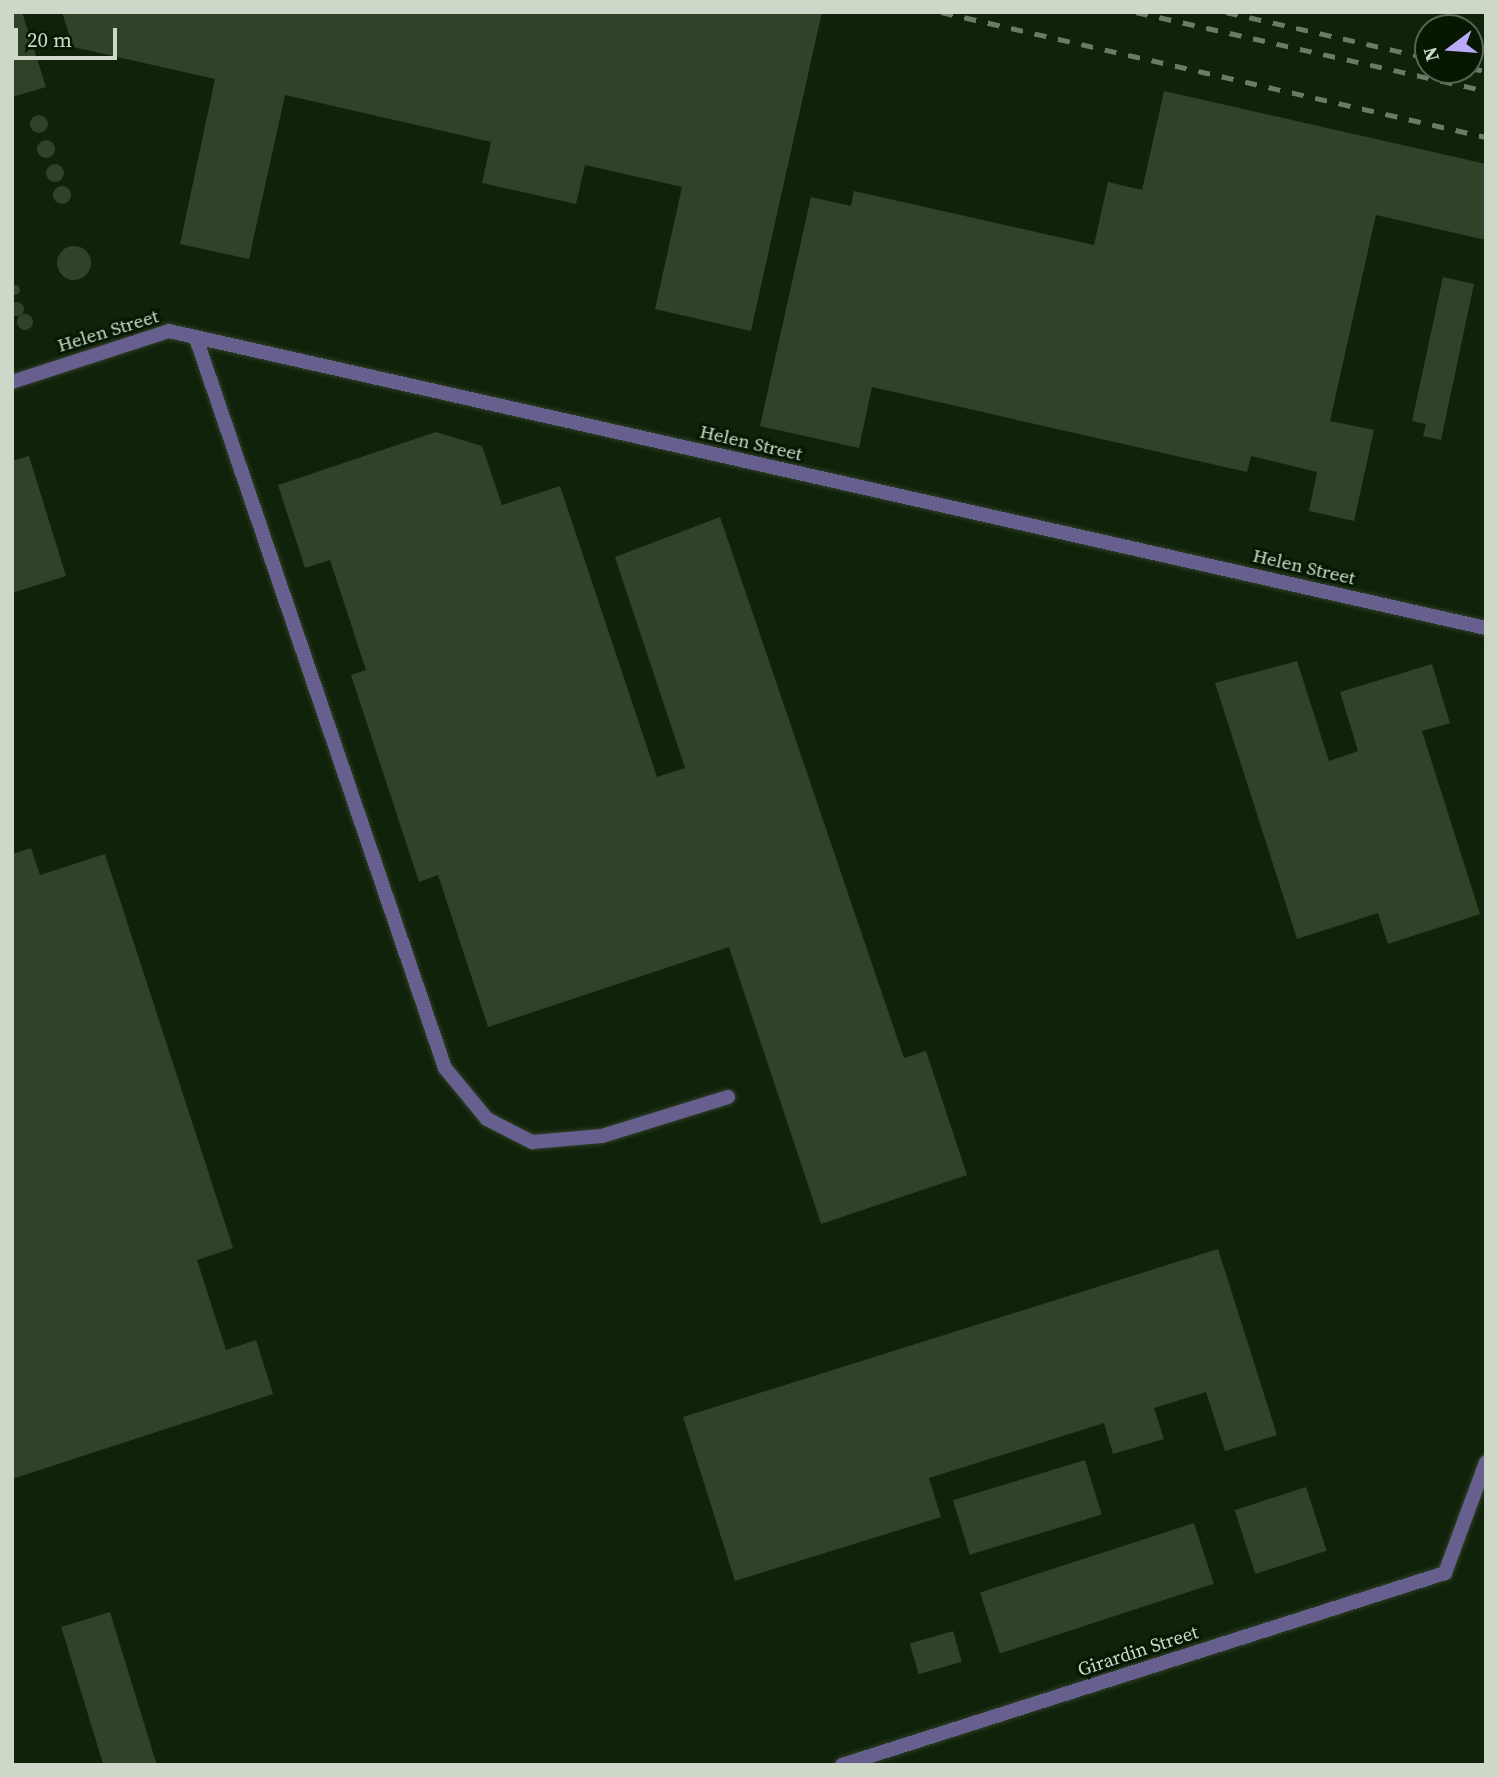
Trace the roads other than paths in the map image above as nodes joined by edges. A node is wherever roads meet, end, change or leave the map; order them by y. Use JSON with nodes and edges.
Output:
{"nodes":[{"id":1,"x":196,"y":338,"type":"junction"},
{"id":2,"x":12,"y":382,"type":"edge"},
{"id":3,"x":1486,"y":628,"type":"edge"},
{"id":4,"x":728,"y":1097,"type":"dead end"},
{"id":5,"x":1486,"y":1462,"type":"edge"},
{"id":6,"x":842,"y":1765,"type":"edge"}],
"edges":[{"from":1,"to":2,"type":"street","name":"Helen Street"},
{"from":1,"to":3,"type":"street","name":"Helen Street"},
{"from":1,"to":4,"type":"street"},
{"from":5,"to":6,"type":"street","name":"Girardin Street"}]}
